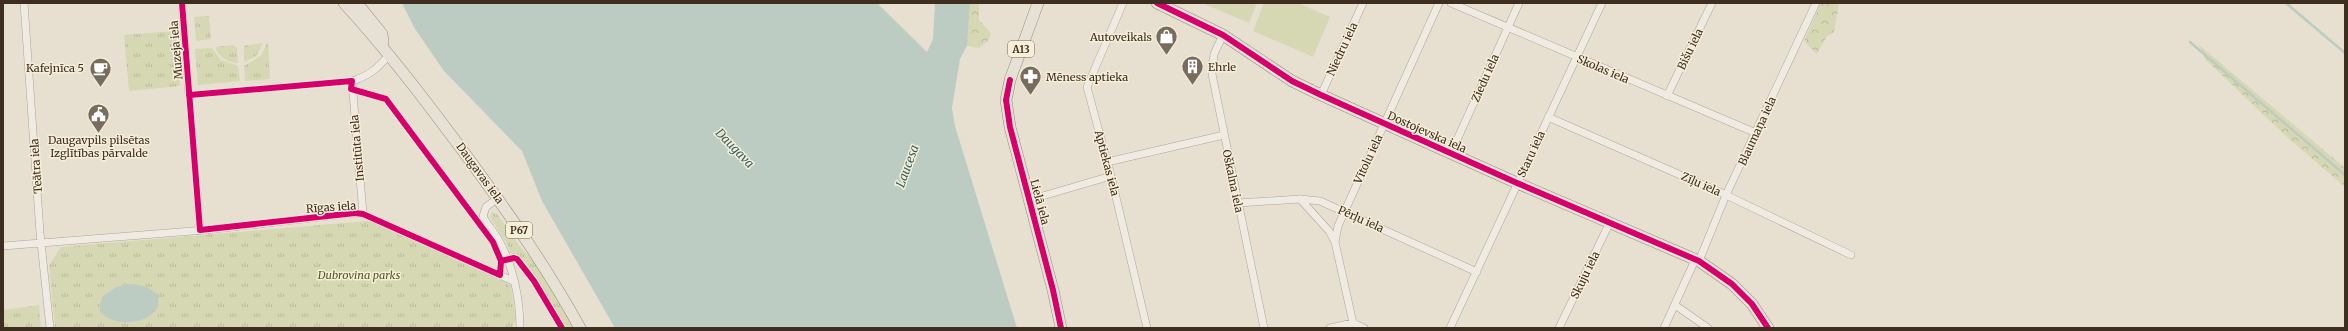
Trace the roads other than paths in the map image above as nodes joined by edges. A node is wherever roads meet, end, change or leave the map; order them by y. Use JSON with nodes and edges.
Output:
{"nodes":[{"id":1,"x":24,"y":3,"type":"edge"},
{"id":2,"x":182,"y":3,"type":"edge"},
{"id":3,"x":344,"y":3,"type":"edge"},
{"id":4,"x":357,"y":3,"type":"edge"},
{"id":5,"x":1038,"y":3,"type":"edge"},
{"id":6,"x":1123,"y":3,"type":"edge"},
{"id":7,"x":1157,"y":3,"type":"edge"},
{"id":8,"x":1364,"y":3,"type":"edge"},
{"id":9,"x":1439,"y":3,"type":"edge"},
{"id":10,"x":1451,"y":3,"type":"edge"},
{"id":11,"x":1519,"y":3,"type":"edge"},
{"id":12,"x":1602,"y":3,"type":"edge"},
{"id":13,"x":1712,"y":3,"type":"edge"},
{"id":14,"x":1816,"y":3,"type":"edge"},
{"id":15,"x":1507,"y":28,"type":"junction"},
{"id":16,"x":1223,"y":35,"type":"junction"},
{"id":17,"x":383,"y":45,"type":"junction"},
{"id":18,"x":390,"y":54,"type":"junction"},
{"id":19,"x":1576,"y":58,"type":"junction"},
{"id":20,"x":189,"y":95,"type":"dead end"},
{"id":21,"x":1321,"y":95,"type":"junction"},
{"id":22,"x":1667,"y":96,"type":"junction"},
{"id":23,"x":1548,"y":117,"type":"junction"},
{"id":24,"x":1385,"y":125,"type":"junction"},
{"id":25,"x":1756,"y":133,"type":"junction"},
{"id":26,"x":1224,"y":135,"type":"junction"},
{"id":27,"x":1451,"y":154,"type":"junction"},
{"id":28,"x":1107,"y":162,"type":"junction"},
{"id":29,"x":1111,"y":176,"type":"junction"},
{"id":30,"x":1517,"y":183,"type":"junction"},
{"id":31,"x":197,"y":190,"type":"dead end"},
{"id":32,"x":1726,"y":195,"type":"junction"},
{"id":33,"x":498,"y":198,"type":"junction"},
{"id":34,"x":1300,"y":199,"type":"junction"},
{"id":35,"x":1029,"y":200,"type":"junction"},
{"id":36,"x":1238,"y":203,"type":"junction"},
{"id":37,"x":1344,"y":211,"type":"junction"},
{"id":38,"x":363,"y":214,"type":"junction"},
{"id":39,"x":1610,"y":222,"type":"junction"},
{"id":40,"x":200,"y":230,"type":"junction"},
{"id":41,"x":43,"y":242,"type":"junction"},
{"id":42,"x":1335,"y":242,"type":"junction"},
{"id":43,"x":3,"y":246,"type":"edge"},
{"id":44,"x":1851,"y":255,"type":"dead end"},
{"id":45,"x":1697,"y":260,"type":"junction"},
{"id":46,"x":1476,"y":272,"type":"junction"},
{"id":47,"x":513,"y":280,"type":"junction"},
{"id":48,"x":1675,"y":305,"type":"junction"},
{"id":49,"x":1353,"y":323,"type":"junction"},
{"id":50,"x":50,"y":328,"type":"edge"},
{"id":51,"x":520,"y":328,"type":"edge"},
{"id":52,"x":580,"y":328,"type":"edge"},
{"id":53,"x":1061,"y":328,"type":"edge"},
{"id":54,"x":1147,"y":328,"type":"edge"},
{"id":55,"x":1264,"y":328,"type":"edge"},
{"id":56,"x":1330,"y":328,"type":"edge"},
{"id":57,"x":1364,"y":328,"type":"edge"},
{"id":58,"x":1450,"y":328,"type":"edge"},
{"id":59,"x":1559,"y":328,"type":"edge"},
{"id":60,"x":1664,"y":328,"type":"edge"},
{"id":61,"x":1708,"y":328,"type":"edge"},
{"id":62,"x":1768,"y":328,"type":"edge"}],
"edges":[{"from":1,"to":41,"type":"street","name":"Teātra iela"},
{"from":2,"to":20,"type":"street","name":"Muzeja iela"},
{"from":3,"to":17,"type":"main road","name":"Daugavas iela","number":"P67"},
{"from":4,"to":17,"type":"main road","name":"Daugavas iela","number":"P67"},
{"from":5,"to":35,"type":"main road","name":"Lielā iela","number":"A13"},
{"from":6,"to":28,"type":"street","name":"Aptiekas iela"},
{"from":7,"to":16,"type":"main road","name":"Dostojevska iela"},
{"from":8,"to":21,"type":"street","name":"Niedru iela"},
{"from":9,"to":24,"type":"street","name":"Vītolu iela"},
{"from":10,"to":15,"type":"street","name":"Skolas iela"},
{"from":11,"to":15,"type":"street","name":"Ziedu iela"},
{"from":12,"to":19,"type":"street","name":"Staru iela"},
{"from":13,"to":22,"type":"street","name":"Bišu iela"},
{"from":14,"to":25,"type":"street","name":"Blaumaņa iela"},
{"from":15,"to":19,"type":"street","name":"Skolas iela"},
{"from":15,"to":27,"type":"street","name":"Ziedu iela"},
{"from":16,"to":21,"type":"main road","name":"Dostojevska iela"},
{"from":16,"to":26,"type":"street","name":"Oškalna iela"},
{"from":17,"to":18,"type":"main road","name":"Daugavas iela","number":"P67"},
{"from":18,"to":33,"type":"main road","name":"Daugavas iela","number":"P67"},
{"from":18,"to":38,"type":"street","name":"Institūta iela"},
{"from":19,"to":22,"type":"street","name":"Skolas iela"},
{"from":19,"to":23,"type":"street","name":"Staru iela"},
{"from":21,"to":24,"type":"main road","name":"Dostojevska iela"},
{"from":22,"to":25,"type":"street","name":"Skolas iela"},
{"from":23,"to":30,"type":"street","name":"Staru iela"},
{"from":23,"to":32,"type":"street","name":"Zīļu iela"},
{"from":24,"to":27,"type":"main road","name":"Dostojevska iela"},
{"from":24,"to":37,"type":"street","name":"Vītolu iela"},
{"from":25,"to":32,"type":"street","name":"Blaumaņa iela"},
{"from":26,"to":28,"type":"street"},
{"from":26,"to":36,"type":"street","name":"Oškalna iela"},
{"from":27,"to":30,"type":"main road","name":"Dostojevska iela"},
{"from":28,"to":29,"type":"street","name":"Aptiekas iela"},
{"from":29,"to":35,"type":"street"},
{"from":29,"to":54,"type":"street","name":"Aptiekas iela"},
{"from":30,"to":39,"type":"main road","name":"Dostojevska iela"},
{"from":30,"to":46,"type":"street","name":"Staru iela"},
{"from":31,"to":40,"type":"street"},
{"from":32,"to":44,"type":"street","name":"Zīļu iela"},
{"from":32,"to":45,"type":"street","name":"Blaumaņa iela"},
{"from":33,"to":47,"type":"street"},
{"from":33,"to":52,"type":"main road","name":"Daugavas iela","number":"P67"},
{"from":34,"to":36,"type":"street","name":"Pērļu iela"},
{"from":34,"to":37,"type":"street","name":"Pērļu iela"},
{"from":34,"to":42,"type":"street"},
{"from":35,"to":53,"type":"main road","name":"Lielā iela","number":"A13"},
{"from":36,"to":55,"type":"street","name":"Oškalna iela"},
{"from":37,"to":42,"type":"street","name":"Vītolu iela"},
{"from":37,"to":46,"type":"street","name":"Pērļu iela"},
{"from":38,"to":40,"type":"street","name":"Rīgas iela"},
{"from":38,"to":47,"type":"street","name":"Rīgas iela"},
{"from":39,"to":45,"type":"main road","name":"Dostojevska iela"},
{"from":39,"to":59,"type":"street","name":"Skuju iela"},
{"from":40,"to":41,"type":"street","name":"Rīgas iela"},
{"from":41,"to":43,"type":"street","name":"Rīgas iela"},
{"from":41,"to":50,"type":"street","name":"Teātra iela"},
{"from":42,"to":49,"type":"street","name":"Vītolu iela"},
{"from":45,"to":48,"type":"street","name":"Blaumaņa iela"},
{"from":45,"to":62,"type":"main road","name":"Dostojevska iela"},
{"from":46,"to":58,"type":"street","name":"Staru iela"},
{"from":47,"to":51,"type":"street"},
{"from":48,"to":60,"type":"street","name":"Blaumaņa iela"},
{"from":48,"to":61,"type":"street"},
{"from":49,"to":56,"type":"street"},
{"from":49,"to":57,"type":"street"}]}
